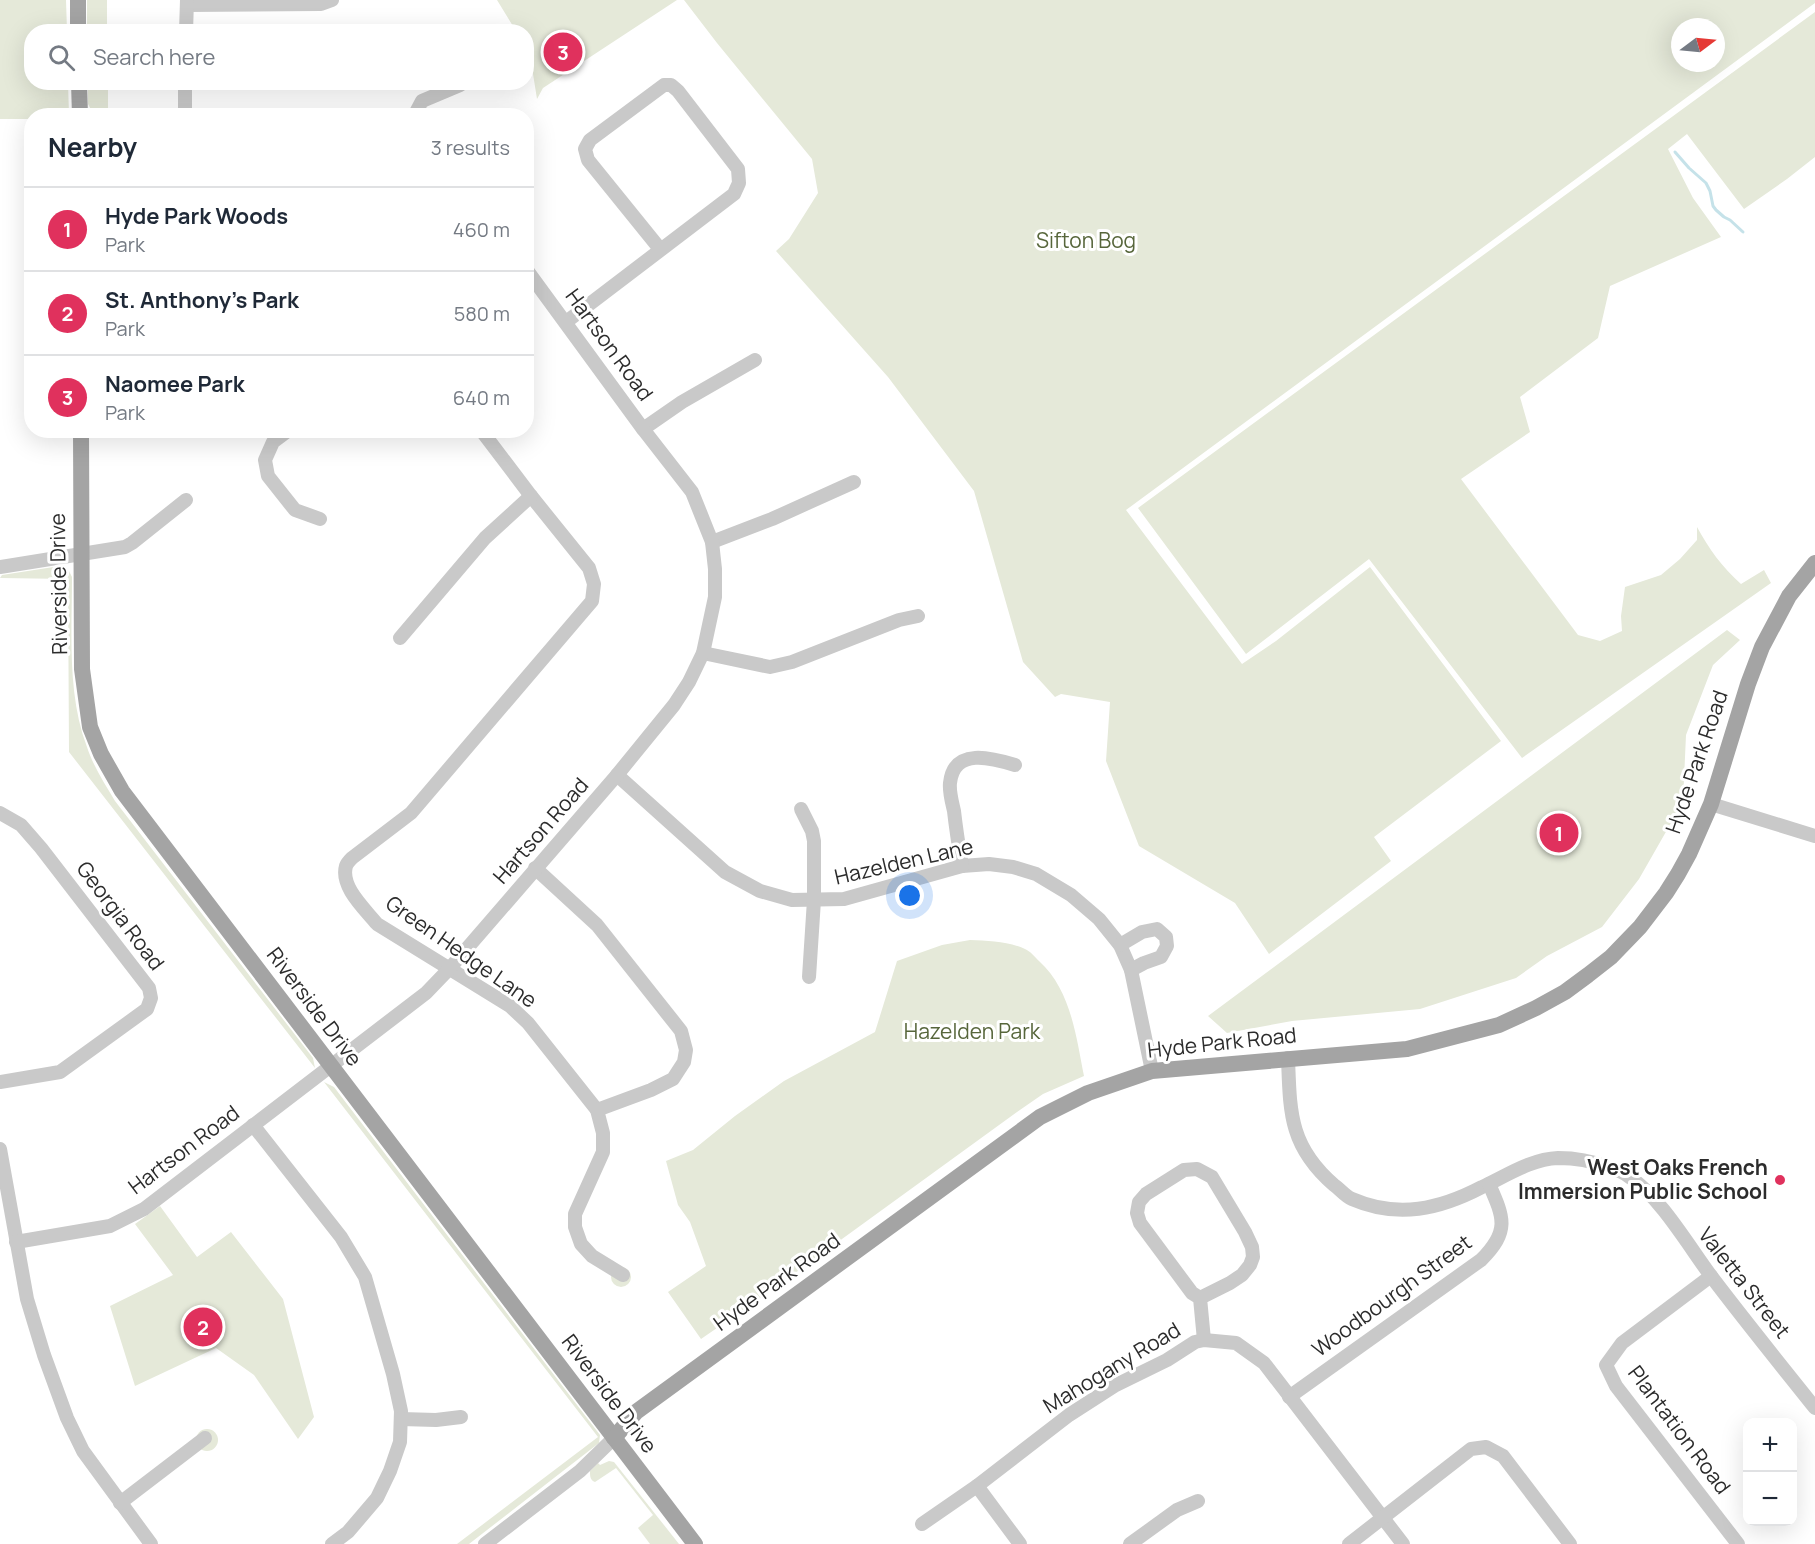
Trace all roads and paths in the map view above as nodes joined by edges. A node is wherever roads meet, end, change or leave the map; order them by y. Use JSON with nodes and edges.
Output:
{"nodes":[{"id":1,"x":78,"y":0,"type":"edge"},
{"id":2,"x":332,"y":0,"type":"edge"},
{"id":3,"x":187,"y":2,"type":"edge"},
{"id":4,"x":78,"y":24,"type":"edge"},
{"id":5,"x":186,"y":24,"type":"edge"},
{"id":6,"x":79,"y":90,"type":"edge"},
{"id":7,"x":185,"y":90,"type":"edge"},
{"id":8,"x":448,"y":90,"type":"edge"},
{"id":9,"x":80,"y":108,"type":"edge"},
{"id":10,"x":185,"y":108,"type":"edge"},
{"id":11,"x":418,"y":108,"type":"edge"},
{"id":12,"x":660,"y":249,"type":"junction"},
{"id":13,"x":534,"y":280,"type":"edge"},
{"id":14,"x":566,"y":322,"type":"junction"},
{"id":15,"x":755,"y":360,"type":"dead end"},
{"id":16,"x":644,"y":429,"type":"junction"},
{"id":17,"x":81,"y":438,"type":"edge"},
{"id":18,"x":278,"y":438,"type":"edge"},
{"id":19,"x":487,"y":438,"type":"edge"},
{"id":20,"x":854,"y":482,"type":"dead end"},
{"id":21,"x":531,"y":496,"type":"junction"},
{"id":22,"x":186,"y":500,"type":"dead end"},
{"id":23,"x":320,"y":519,"type":"dead end"},
{"id":24,"x":712,"y":542,"type":"junction"},
{"id":25,"x":81,"y":554,"type":"junction"},
{"id":26,"x":1815,"y":562,"type":"edge"},
{"id":27,"x":0,"y":567,"type":"edge"},
{"id":28,"x":918,"y":616,"type":"dead end"},
{"id":29,"x":400,"y":638,"type":"dead end"},
{"id":30,"x":703,"y":653,"type":"junction"},
{"id":31,"x":1015,"y":765,"type":"dead end"},
{"id":32,"x":617,"y":775,"type":"junction"},
{"id":33,"x":1711,"y":804,"type":"junction"},
{"id":34,"x":801,"y":809,"type":"dead end"},
{"id":35,"x":0,"y":813,"type":"edge"},
{"id":36,"x":1815,"y":836,"type":"edge"},
{"id":37,"x":962,"y":866,"type":"junction"},
{"id":38,"x":535,"y":868,"type":"junction"},
{"id":39,"x":814,"y":900,"type":"junction"},
{"id":40,"x":1120,"y":945,"type":"junction"},
{"id":41,"x":450,"y":968,"type":"junction"},
{"id":42,"x":1131,"y":970,"type":"junction"},
{"id":43,"x":809,"y":977,"type":"dead end"},
{"id":44,"x":1288,"y":1058,"type":"junction"},
{"id":45,"x":330,"y":1065,"type":"junction"},
{"id":46,"x":1152,"y":1071,"type":"junction"},
{"id":47,"x":0,"y":1082,"type":"edge"},
{"id":48,"x":597,"y":1110,"type":"junction"},
{"id":49,"x":253,"y":1125,"type":"junction"},
{"id":50,"x":0,"y":1154,"type":"edge"},
{"id":51,"x":1489,"y":1184,"type":"junction"},
{"id":52,"x":16,"y":1242,"type":"junction"},
{"id":53,"x":622,"y":1275,"type":"dead end"},
{"id":54,"x":1711,"y":1276,"type":"junction"},
{"id":55,"x":1200,"y":1298,"type":"junction"},
{"id":56,"x":1204,"y":1340,"type":"junction"},
{"id":57,"x":1289,"y":1397,"type":"junction"},
{"id":58,"x":1815,"y":1408,"type":"edge"},
{"id":59,"x":461,"y":1417,"type":"dead end"},
{"id":60,"x":401,"y":1419,"type":"junction"},
{"id":61,"x":205,"y":1438,"type":"dead end"},
{"id":62,"x":614,"y":1438,"type":"junction"},
{"id":63,"x":977,"y":1486,"type":"junction"},
{"id":64,"x":1198,"y":1501,"type":"dead end"},
{"id":65,"x":120,"y":1503,"type":"junction"},
{"id":66,"x":1382,"y":1517,"type":"junction"},
{"id":67,"x":922,"y":1524,"type":"dead end"},
{"id":68,"x":151,"y":1544,"type":"edge"},
{"id":69,"x":332,"y":1544,"type":"edge"},
{"id":70,"x":484,"y":1544,"type":"edge"},
{"id":71,"x":695,"y":1544,"type":"edge"},
{"id":72,"x":1020,"y":1544,"type":"edge"},
{"id":73,"x":1130,"y":1544,"type":"edge"},
{"id":74,"x":1349,"y":1544,"type":"edge"},
{"id":75,"x":1403,"y":1544,"type":"edge"},
{"id":76,"x":1570,"y":1544,"type":"edge"},
{"id":77,"x":1738,"y":1544,"type":"edge"}],
"edges":[{"from":1,"to":4,"type":"main road"},
{"from":2,"to":3,"type":"street"},
{"from":3,"to":5,"type":"street"},
{"from":6,"to":9,"type":"main road"},
{"from":7,"to":10,"type":"street"},
{"from":8,"to":11,"type":"street"},
{"from":12,"to":12,"type":"street"},
{"from":12,"to":14,"type":"street"},
{"from":13,"to":14,"type":"street","name":"Hartson Road"},
{"from":14,"to":16,"type":"street","name":"Hartson Road"},
{"from":15,"to":16,"type":"street"},
{"from":16,"to":24,"type":"street","name":"Hartson Road"},
{"from":17,"to":25,"type":"main road","name":"Riverside Drive"},
{"from":18,"to":23,"type":"street"},
{"from":19,"to":21,"type":"street","name":"Green Hedge Lane"},
{"from":20,"to":24,"type":"street"},
{"from":21,"to":29,"type":"street"},
{"from":21,"to":41,"type":"street","name":"Green Hedge Lane"},
{"from":22,"to":25,"type":"street"},
{"from":24,"to":30,"type":"street","name":"Hartson Road"},
{"from":25,"to":27,"type":"street"},
{"from":25,"to":45,"type":"main road","name":"Riverside Drive"},
{"from":26,"to":33,"type":"main road","name":"Hyde Park Road"},
{"from":28,"to":30,"type":"street"},
{"from":30,"to":32,"type":"street","name":"Hartson Road"},
{"from":31,"to":37,"type":"street"},
{"from":32,"to":38,"type":"street","name":"Hartson Road"},
{"from":32,"to":39,"type":"street","name":"Hazelden Lane"},
{"from":33,"to":36,"type":"street"},
{"from":33,"to":44,"type":"main road","name":"Hyde Park Road"},
{"from":34,"to":39,"type":"street"},
{"from":35,"to":47,"type":"street","name":"Georgia Road"},
{"from":37,"to":39,"type":"street","name":"Hazelden Lane"},
{"from":37,"to":40,"type":"street","name":"Hazelden Lane"},
{"from":38,"to":41,"type":"street","name":"Hartson Road"},
{"from":38,"to":48,"type":"street"},
{"from":39,"to":43,"type":"street"},
{"from":40,"to":42,"type":"street","name":"Hazelden Lane"},
{"from":40,"to":42,"type":"street"},
{"from":41,"to":45,"type":"street","name":"Hartson Road"},
{"from":41,"to":48,"type":"street","name":"Green Hedge Lane"},
{"from":42,"to":46,"type":"street","name":"Hazelden Lane"},
{"from":44,"to":46,"type":"main road","name":"Hyde Park Road"},
{"from":44,"to":51,"type":"street","name":"Valetta Street"},
{"from":45,"to":49,"type":"street","name":"Hartson Road"},
{"from":45,"to":62,"type":"main road","name":"Riverside Drive"},
{"from":46,"to":62,"type":"main road","name":"Hyde Park Road"},
{"from":48,"to":53,"type":"street","name":"Green Hedge Lane"},
{"from":49,"to":52,"type":"street","name":"Hartson Road"},
{"from":49,"to":60,"type":"street"},
{"from":50,"to":52,"type":"street"},
{"from":51,"to":54,"type":"street","name":"Valetta Street"},
{"from":51,"to":57,"type":"street","name":"Woodbourgh Street"},
{"from":52,"to":65,"type":"street"},
{"from":54,"to":58,"type":"street","name":"Valetta Street"},
{"from":54,"to":77,"type":"street","name":"Plantation Road"},
{"from":55,"to":55,"type":"street"},
{"from":55,"to":56,"type":"street"},
{"from":56,"to":57,"type":"street","name":"Mahogany Road"},
{"from":56,"to":63,"type":"street","name":"Mahogany Road"},
{"from":57,"to":66,"type":"street","name":"Mahogany Road"},
{"from":59,"to":60,"type":"street"},
{"from":60,"to":69,"type":"street"},
{"from":61,"to":65,"type":"street"},
{"from":62,"to":70,"type":"street","name":"Hyde Park Road"},
{"from":62,"to":71,"type":"main road","name":"Riverside Drive"},
{"from":63,"to":67,"type":"street","name":"Mahogany Road"},
{"from":63,"to":72,"type":"street"},
{"from":64,"to":73,"type":"street"},
{"from":65,"to":68,"type":"street"},
{"from":66,"to":74,"type":"street"},
{"from":66,"to":75,"type":"street","name":"Mahogany Road"},
{"from":66,"to":76,"type":"street"}]}
